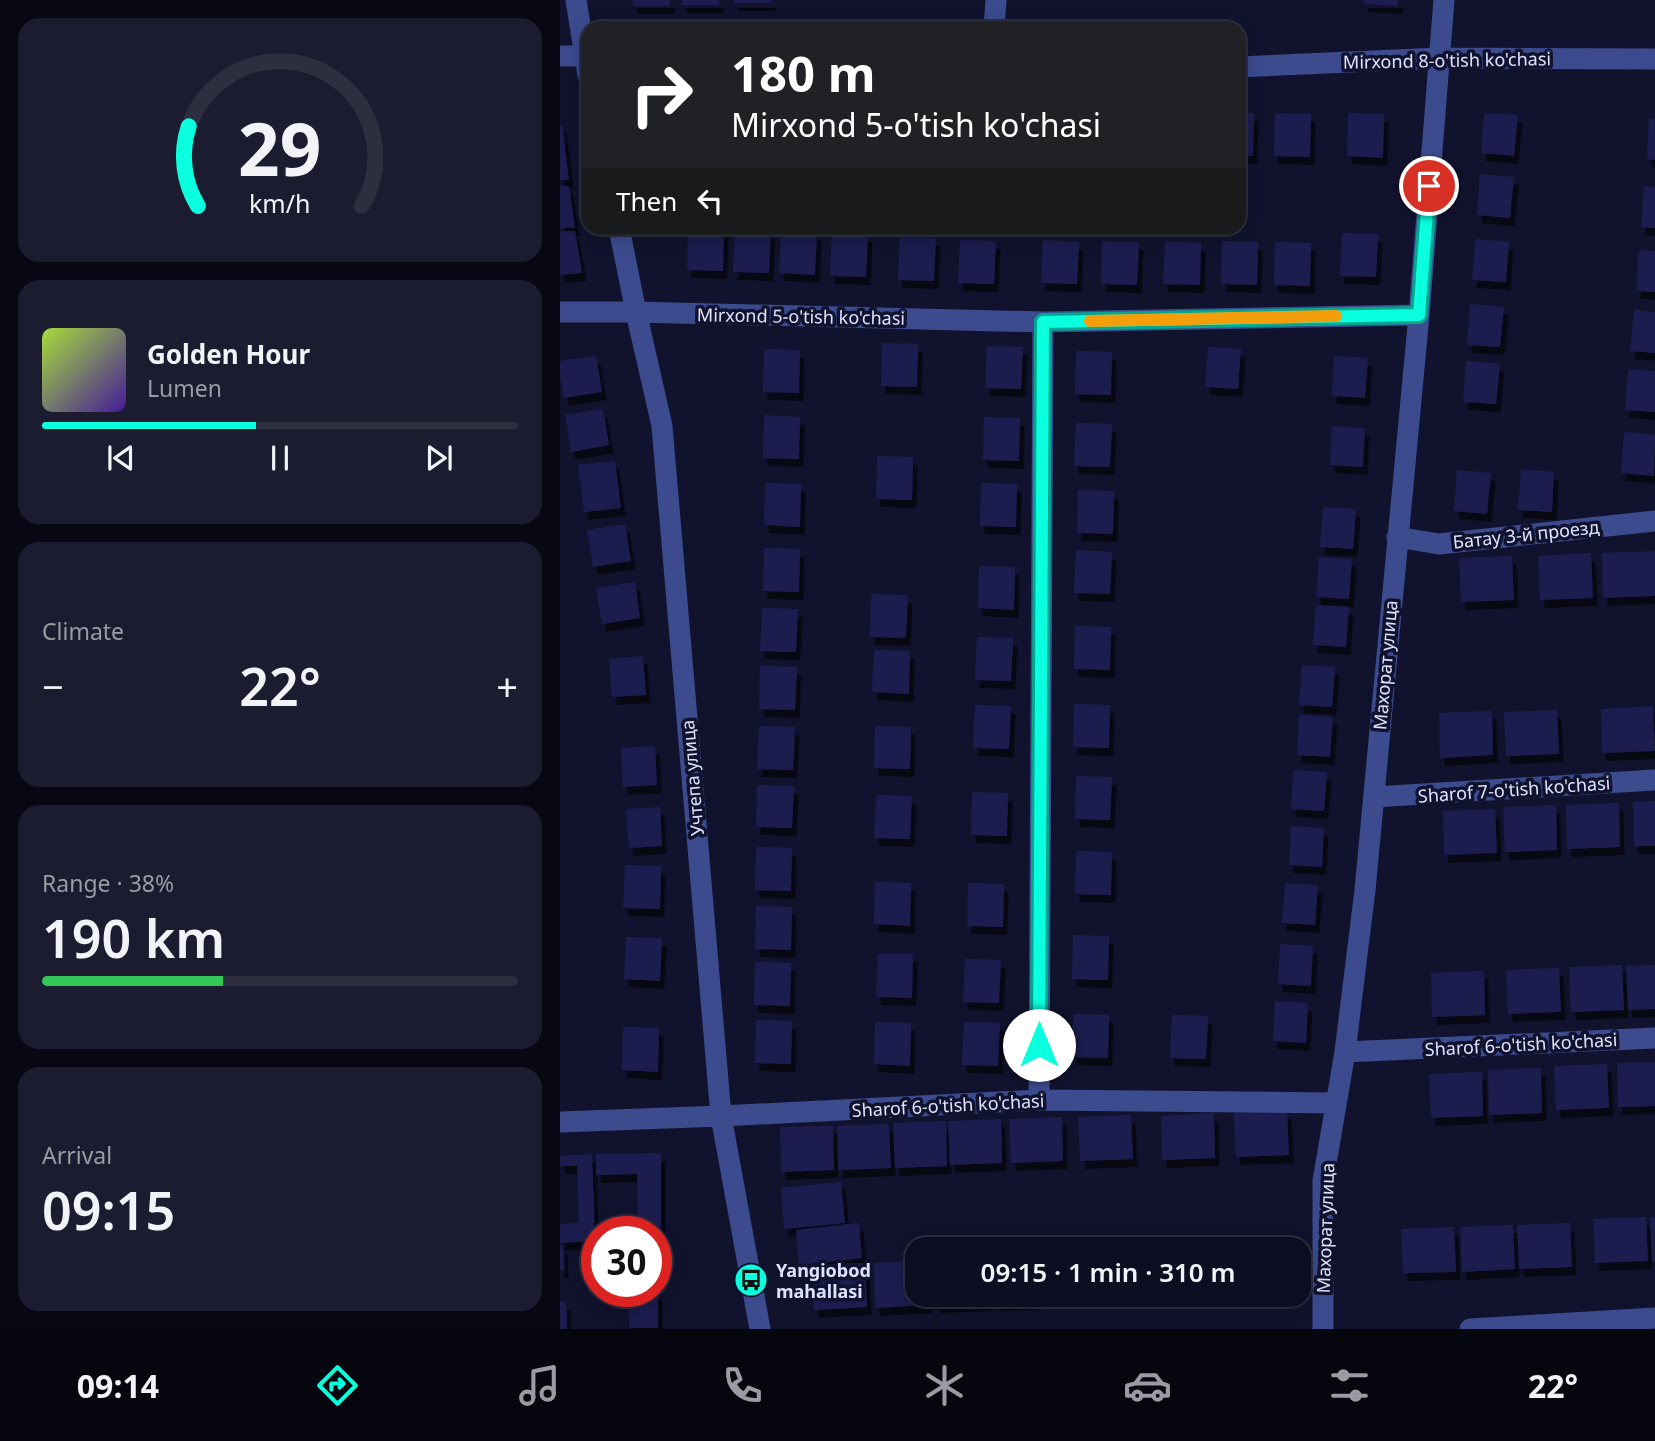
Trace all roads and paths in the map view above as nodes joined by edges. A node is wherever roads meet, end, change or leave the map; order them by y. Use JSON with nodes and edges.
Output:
{"nodes":[{"id":1,"x":576,"y":0,"type":"edge"},
{"id":2,"x":996,"y":0,"type":"edge"},
{"id":3,"x":1444,"y":0,"type":"edge"},
{"id":4,"x":994,"y":21,"type":"edge"},
{"id":5,"x":581,"y":28,"type":"edge"},
{"id":6,"x":560,"y":56,"type":"edge"},
{"id":7,"x":1440,"y":58,"type":"junction"},
{"id":8,"x":1655,"y":58,"type":"edge"},
{"id":9,"x":581,"y":61,"type":"edge"},
{"id":10,"x":1246,"y":67,"type":"edge"},
{"id":11,"x":620,"y":235,"type":"edge"},
{"id":12,"x":560,"y":312,"type":"edge"},
{"id":13,"x":636,"y":312,"type":"junction"},
{"id":14,"x":1419,"y":315,"type":"junction"},
{"id":15,"x":1043,"y":322,"type":"junction"},
{"id":16,"x":1655,"y":521,"type":"edge"},
{"id":17,"x":1397,"y":537,"type":"junction"},
{"id":18,"x":1655,"y":780,"type":"edge"},
{"id":19,"x":1374,"y":797,"type":"junction"},
{"id":20,"x":1655,"y":1038,"type":"edge"},
{"id":21,"x":1345,"y":1052,"type":"junction"},
{"id":22,"x":1039,"y":1100,"type":"junction"},
{"id":23,"x":1336,"y":1103,"type":"junction"},
{"id":24,"x":721,"y":1116,"type":"junction"},
{"id":25,"x":560,"y":1122,"type":"edge"},
{"id":26,"x":1655,"y":1318,"type":"edge"},
{"id":27,"x":760,"y":1329,"type":"edge"},
{"id":28,"x":1323,"y":1329,"type":"edge"},
{"id":29,"x":1470,"y":1329,"type":"edge"}],
"edges":[{"from":1,"to":5,"type":"street"},
{"from":2,"to":4,"type":"street"},
{"from":3,"to":7,"type":"street","name":"Махорат улица"},
{"from":6,"to":9,"type":"street"},
{"from":7,"to":8,"type":"street","name":"Mirxond 8-o'tish ko'chasi"},
{"from":7,"to":10,"type":"street","name":"Mirxond 8-o'tish ko'chasi"},
{"from":7,"to":14,"type":"street","name":"Махорат улица"},
{"from":11,"to":13,"type":"street","name":"Учтепа улица"},
{"from":12,"to":13,"type":"street","name":"Mirxond 5-o'tish ko'chasi"},
{"from":13,"to":15,"type":"street","name":"Mirxond 5-o'tish ko'chasi"},
{"from":13,"to":24,"type":"street","name":"Учтепа улица"},
{"from":14,"to":15,"type":"street","name":"Mirxond 5-o'tish ko'chasi"},
{"from":14,"to":17,"type":"street","name":"Махорат улица"},
{"from":15,"to":22,"type":"street"},
{"from":16,"to":17,"type":"street","name":"Батау 3-й проезд"},
{"from":17,"to":19,"type":"street","name":"Махорат улица"},
{"from":18,"to":19,"type":"street","name":"Sharof 7-o'tish ko'chasi"},
{"from":19,"to":21,"type":"street","name":"Махорат улица"},
{"from":20,"to":21,"type":"street","name":"Sharof 6-o'tish ko'chasi"},
{"from":21,"to":23,"type":"street","name":"Махорат улица"},
{"from":22,"to":23,"type":"street","name":"Sharof 6-o'tish ko'chasi"},
{"from":22,"to":24,"type":"street","name":"Sharof 6-o'tish ko'chasi"},
{"from":23,"to":28,"type":"street","name":"Махорат улица"},
{"from":24,"to":25,"type":"street","name":"Sharof 6-o'tish ko'chasi"},
{"from":24,"to":27,"type":"street","name":"Учтепа улица"},
{"from":26,"to":29,"type":"street"}]}
